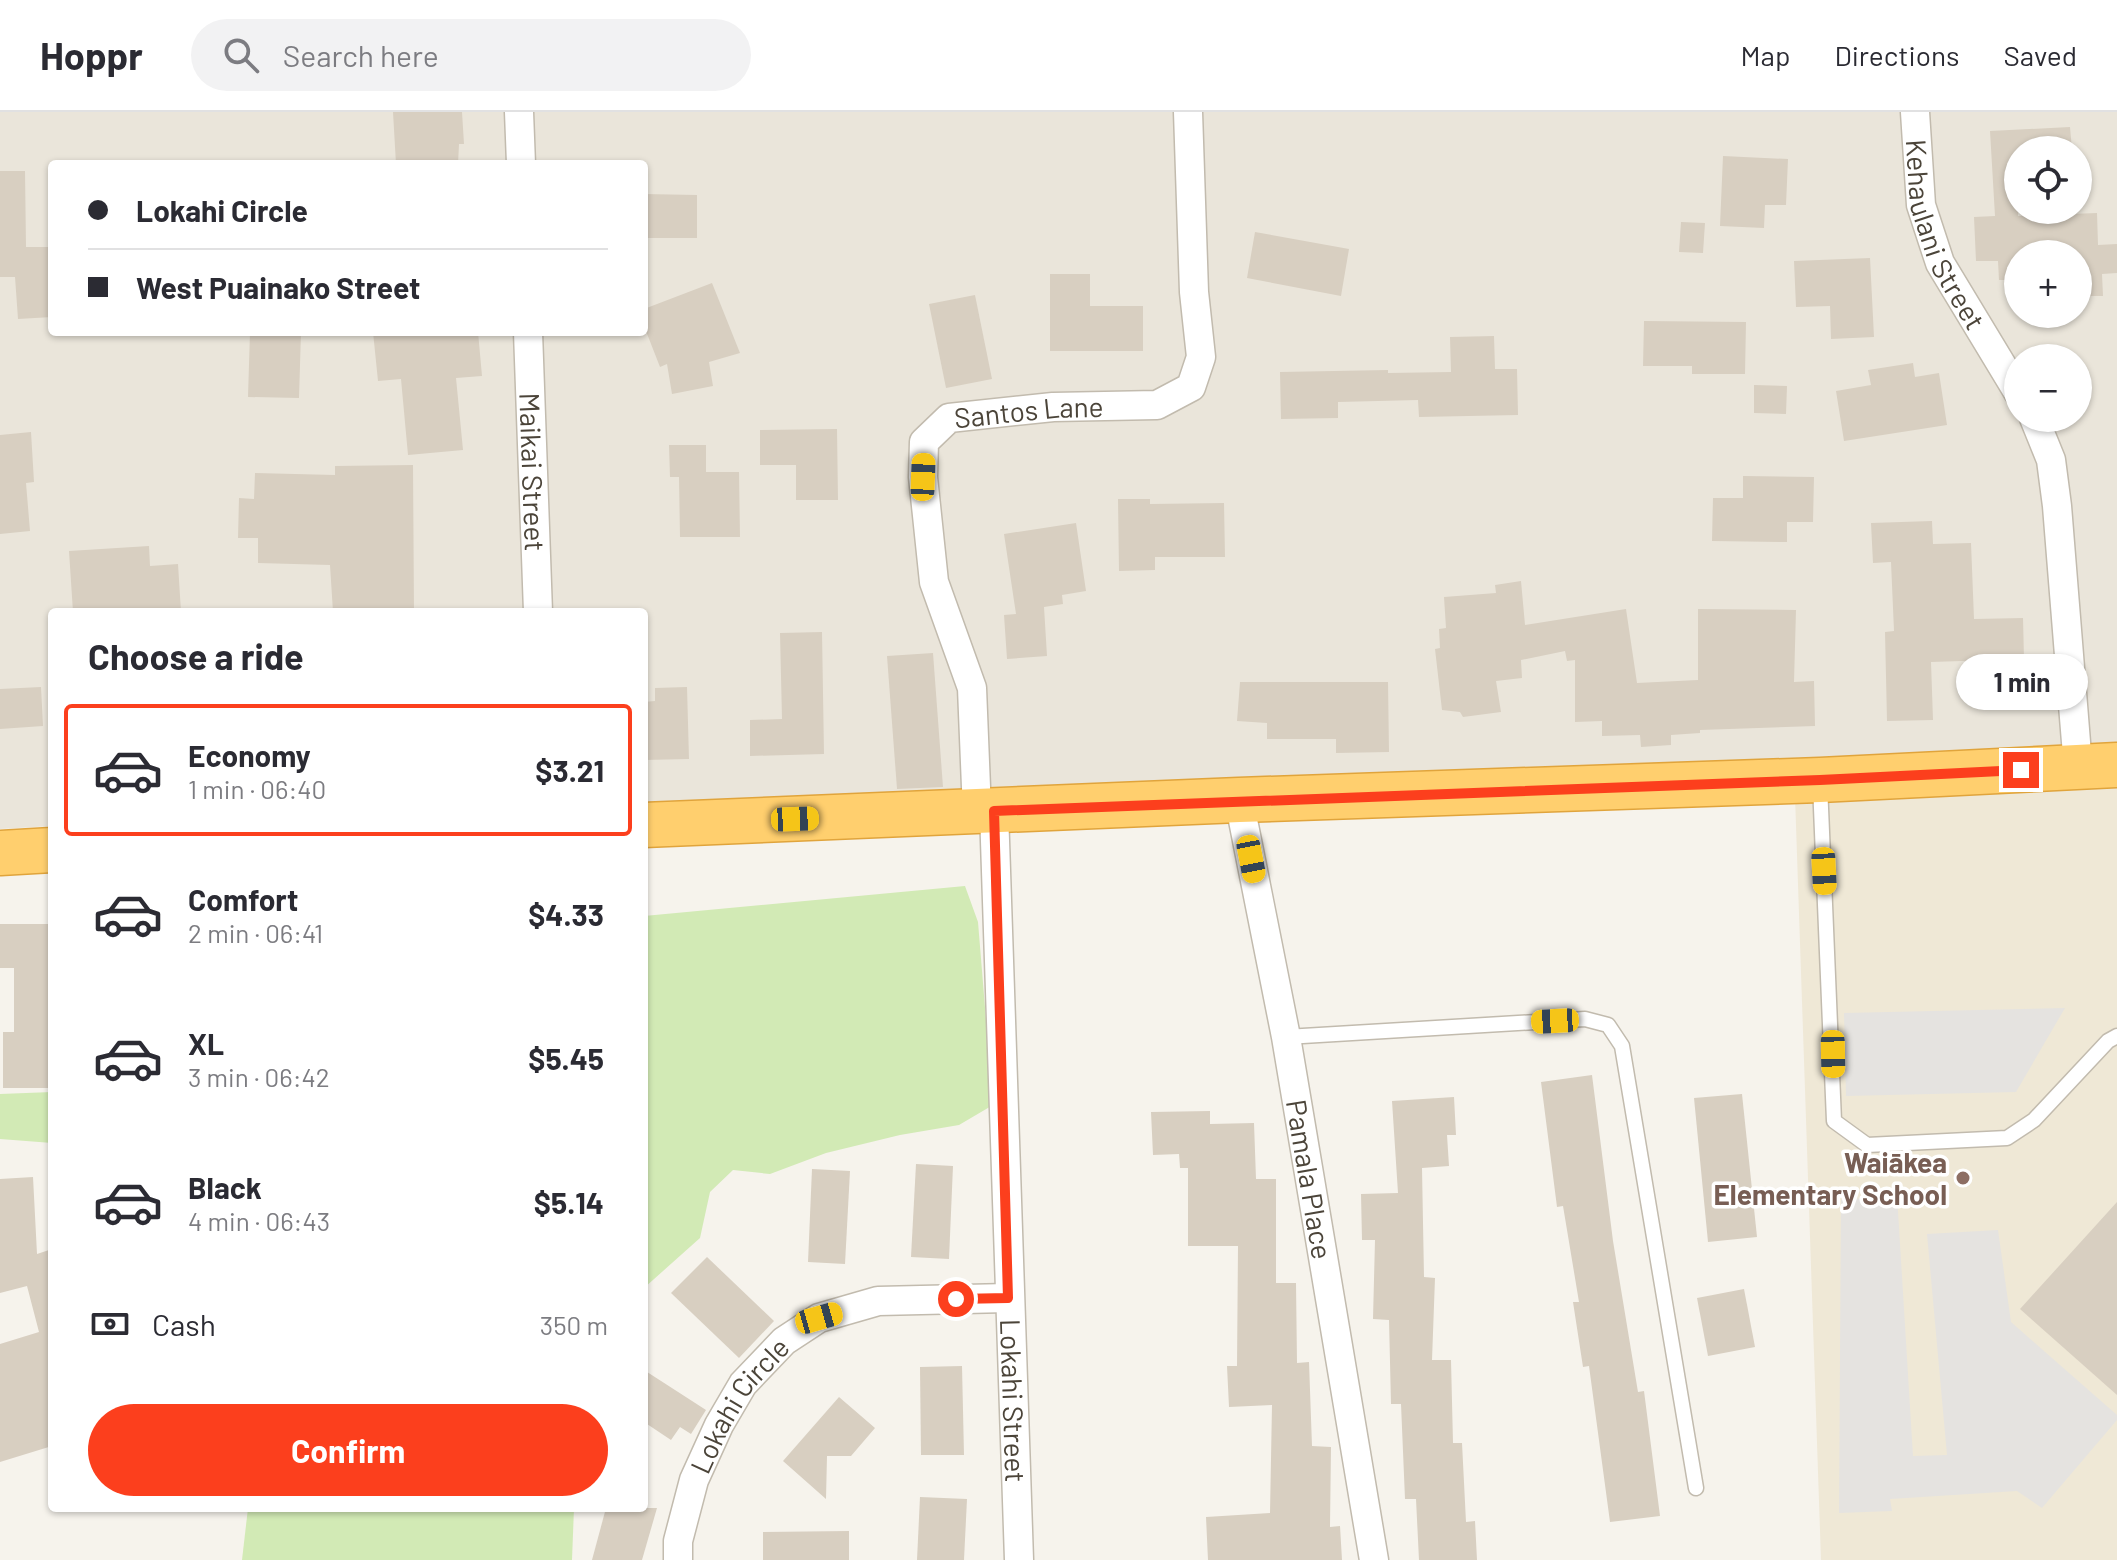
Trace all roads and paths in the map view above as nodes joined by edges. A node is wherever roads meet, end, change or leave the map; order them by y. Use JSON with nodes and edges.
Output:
{"nodes":[{"id":1,"x":519,"y":112,"type":"edge"},
{"id":2,"x":1188,"y":112,"type":"edge"},
{"id":3,"x":1915,"y":112,"type":"edge"},
{"id":4,"x":521,"y":160,"type":"edge"},
{"id":5,"x":528,"y":336,"type":"edge"},
{"id":6,"x":2004,"y":369,"type":"edge"},
{"id":7,"x":2040,"y":432,"type":"edge"},
{"id":8,"x":538,"y":608,"type":"edge"},
{"id":9,"x":2098,"y":766,"type":"edge"},
{"id":10,"x":1820,"y":780,"type":"junction"},
{"id":11,"x":1239,"y":800,"type":"junction"},
{"id":12,"x":985,"y":812,"type":"junction"},
{"id":13,"x":648,"y":825,"type":"edge"},
{"id":14,"x":48,"y":850,"type":"edge"},
{"id":15,"x":0,"y":853,"type":"edge"},
{"id":16,"x":2117,"y":1036,"type":"edge"},
{"id":17,"x":1286,"y":1037,"type":"junction"},
{"id":18,"x":1008,"y":1298,"type":"junction"},
{"id":19,"x":1696,"y":1488,"type":"dead end"},
{"id":20,"x":678,"y":1560,"type":"edge"},
{"id":21,"x":1019,"y":1560,"type":"edge"},
{"id":22,"x":1374,"y":1560,"type":"edge"}],
"edges":[{"from":1,"to":4,"type":"street"},
{"from":2,"to":12,"type":"street","name":"Santos Lane"},
{"from":3,"to":6,"type":"street","name":"Kehaulani Street"},
{"from":5,"to":8,"type":"street","name":"Maikai Street"},
{"from":7,"to":9,"type":"street"},
{"from":9,"to":10,"type":"highway"},
{"from":10,"to":11,"type":"highway"},
{"from":10,"to":16,"type":"lane"},
{"from":11,"to":12,"type":"highway"},
{"from":11,"to":17,"type":"street","name":"Pamala Place"},
{"from":12,"to":13,"type":"highway"},
{"from":12,"to":18,"type":"street","name":"Lokahi Street"},
{"from":14,"to":15,"type":"highway"},
{"from":17,"to":19,"type":"lane"},
{"from":17,"to":22,"type":"street","name":"Pamala Place"},
{"from":18,"to":20,"type":"street","name":"Lokahi Circle"},
{"from":18,"to":21,"type":"street","name":"Lokahi Street"}]}
